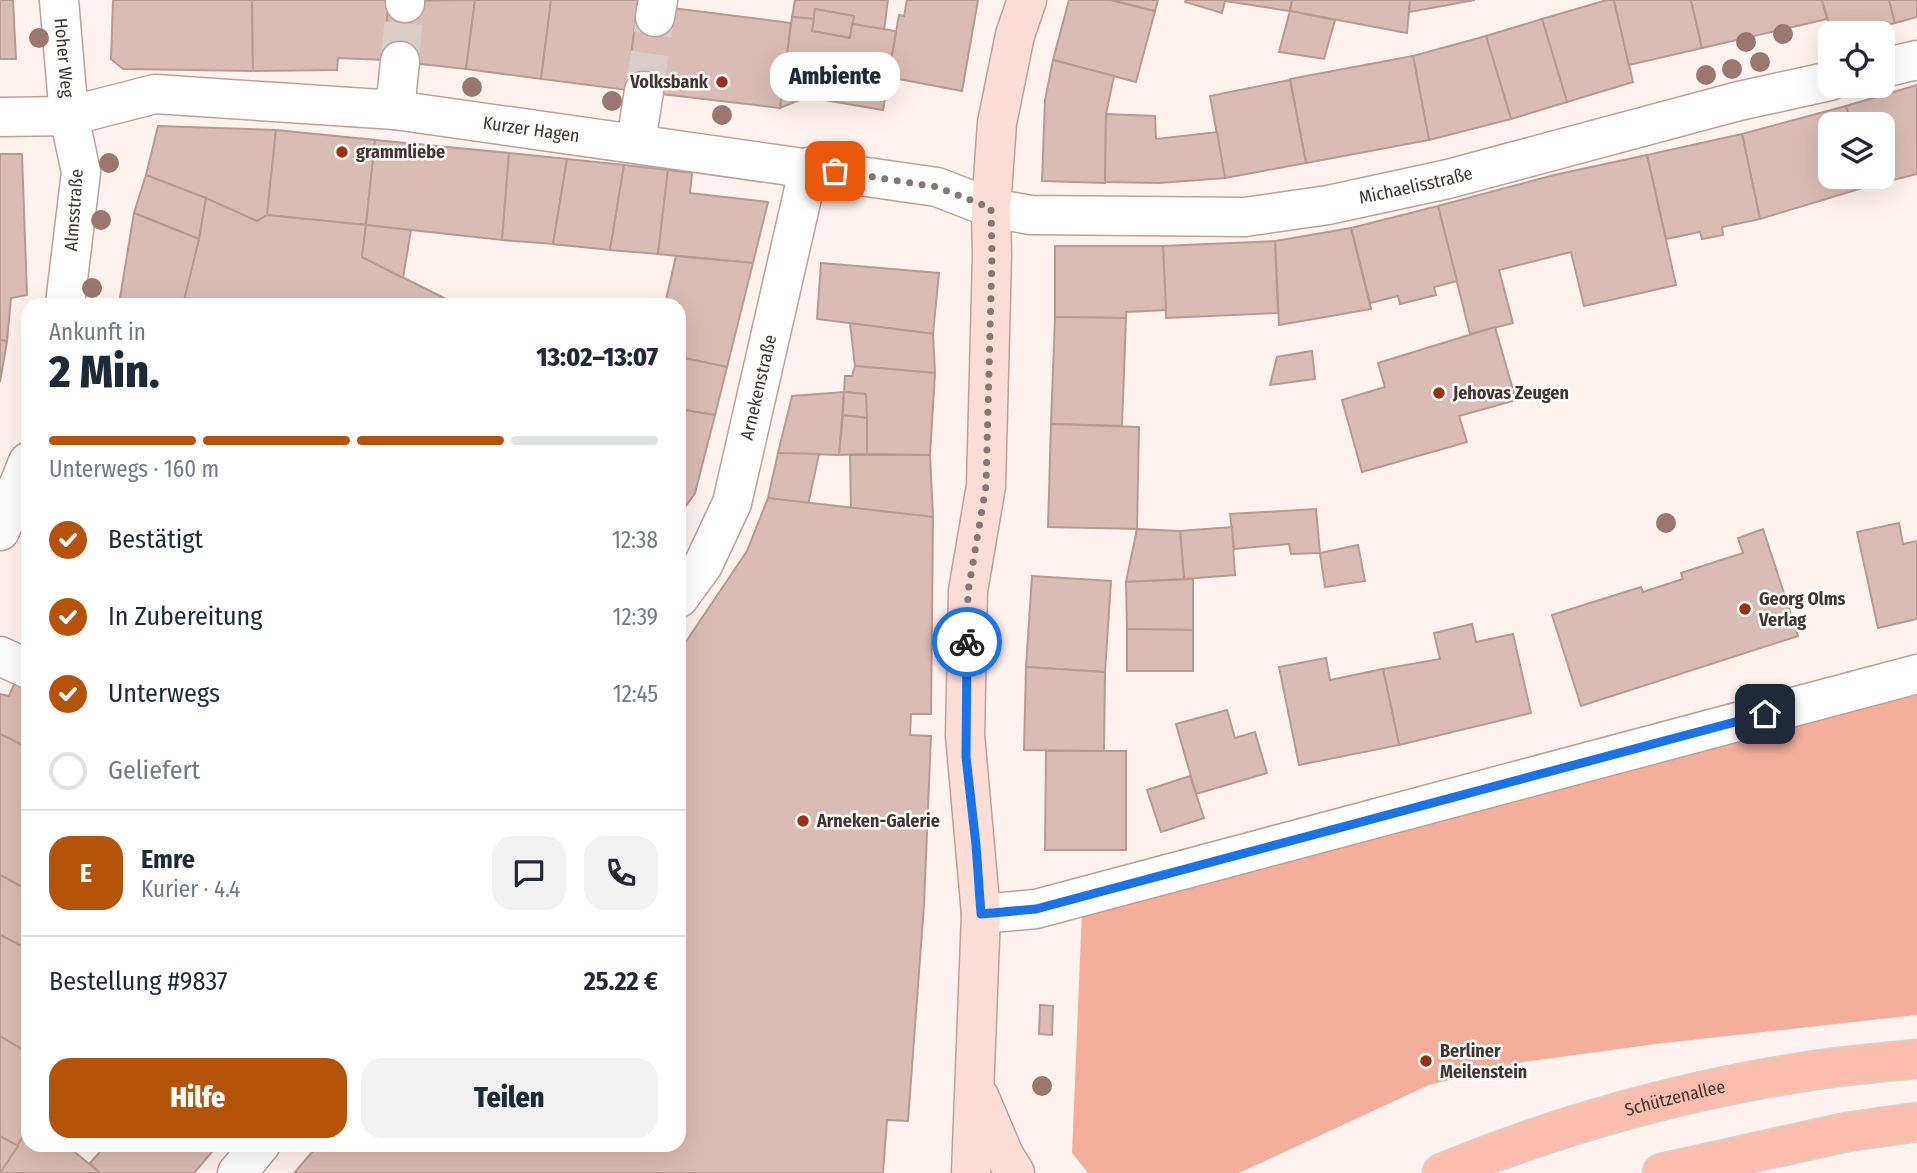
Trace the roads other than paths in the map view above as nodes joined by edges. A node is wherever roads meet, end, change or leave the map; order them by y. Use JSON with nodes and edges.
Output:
{"nodes":[{"id":1,"x":59,"y":0,"type":"edge"},
{"id":2,"x":1027,"y":0,"type":"edge"},
{"id":3,"x":1917,"y":60,"type":"edge"},
{"id":4,"x":400,"y":61,"type":"tunnel mouth"},
{"id":5,"x":1895,"y":65,"type":"edge"},
{"id":6,"x":1818,"y":83,"type":"edge"},
{"id":7,"x":644,"y":91,"type":"tunnel mouth"},
{"id":8,"x":395,"y":110,"type":"junction"},
{"id":9,"x":69,"y":116,"type":"junction"},
{"id":10,"x":0,"y":117,"type":"edge"},
{"id":11,"x":636,"y":142,"type":"junction"},
{"id":12,"x":809,"y":167,"type":"junction"},
{"id":13,"x":991,"y":208,"type":"junction"},
{"id":14,"x":66,"y":298,"type":"edge"},
{"id":15,"x":21,"y":477,"type":"edge"},
{"id":16,"x":3,"y":516,"type":"edge"},
{"id":17,"x":686,"y":588,"type":"edge"},
{"id":18,"x":0,"y":656,"type":"edge"},
{"id":19,"x":21,"y":666,"type":"edge"},
{"id":20,"x":1917,"y":674,"type":"edge"},
{"id":21,"x":981,"y":914,"type":"junction"},
{"id":22,"x":1917,"y":1059,"type":"edge"},
{"id":23,"x":974,"y":1084,"type":"junction"},
{"id":24,"x":1917,"y":1122,"type":"edge"},
{"id":25,"x":254,"y":1152,"type":"edge"},
{"id":26,"x":237,"y":1173,"type":"edge"},
{"id":27,"x":971,"y":1173,"type":"edge"},
{"id":28,"x":1014,"y":1173,"type":"edge"},
{"id":29,"x":1442,"y":1173,"type":"edge"},
{"id":30,"x":1662,"y":1173,"type":"edge"}],
"edges":[{"from":1,"to":9,"type":"street","name":"Hoher Weg"},
{"from":2,"to":13,"type":"street"},
{"from":3,"to":5,"type":"street"},
{"from":4,"to":8,"type":"street"},
{"from":6,"to":13,"type":"street","name":"Michaelisstraße"},
{"from":7,"to":11,"type":"street"},
{"from":8,"to":9,"type":"street","name":"Kurzer Hagen"},
{"from":8,"to":11,"type":"street","name":"Kurzer Hagen"},
{"from":9,"to":10,"type":"street","name":"Kurzer Hagen"},
{"from":9,"to":14,"type":"street","name":"Almsstraße"},
{"from":11,"to":12,"type":"street","name":"Kurzer Hagen"},
{"from":12,"to":13,"type":"street","name":"Kurzer Hagen"},
{"from":12,"to":17,"type":"street","name":"Arnekenstraße"},
{"from":13,"to":21,"type":"street"},
{"from":15,"to":16,"type":"street"},
{"from":18,"to":19,"type":"street"},
{"from":20,"to":21,"type":"street"},
{"from":21,"to":23,"type":"street"},
{"from":22,"to":29,"type":"main road","name":"Schützenallee"},
{"from":23,"to":27,"type":"street"},
{"from":23,"to":28,"type":"street"},
{"from":24,"to":30,"type":"main road"},
{"from":25,"to":26,"type":"street"}]}
